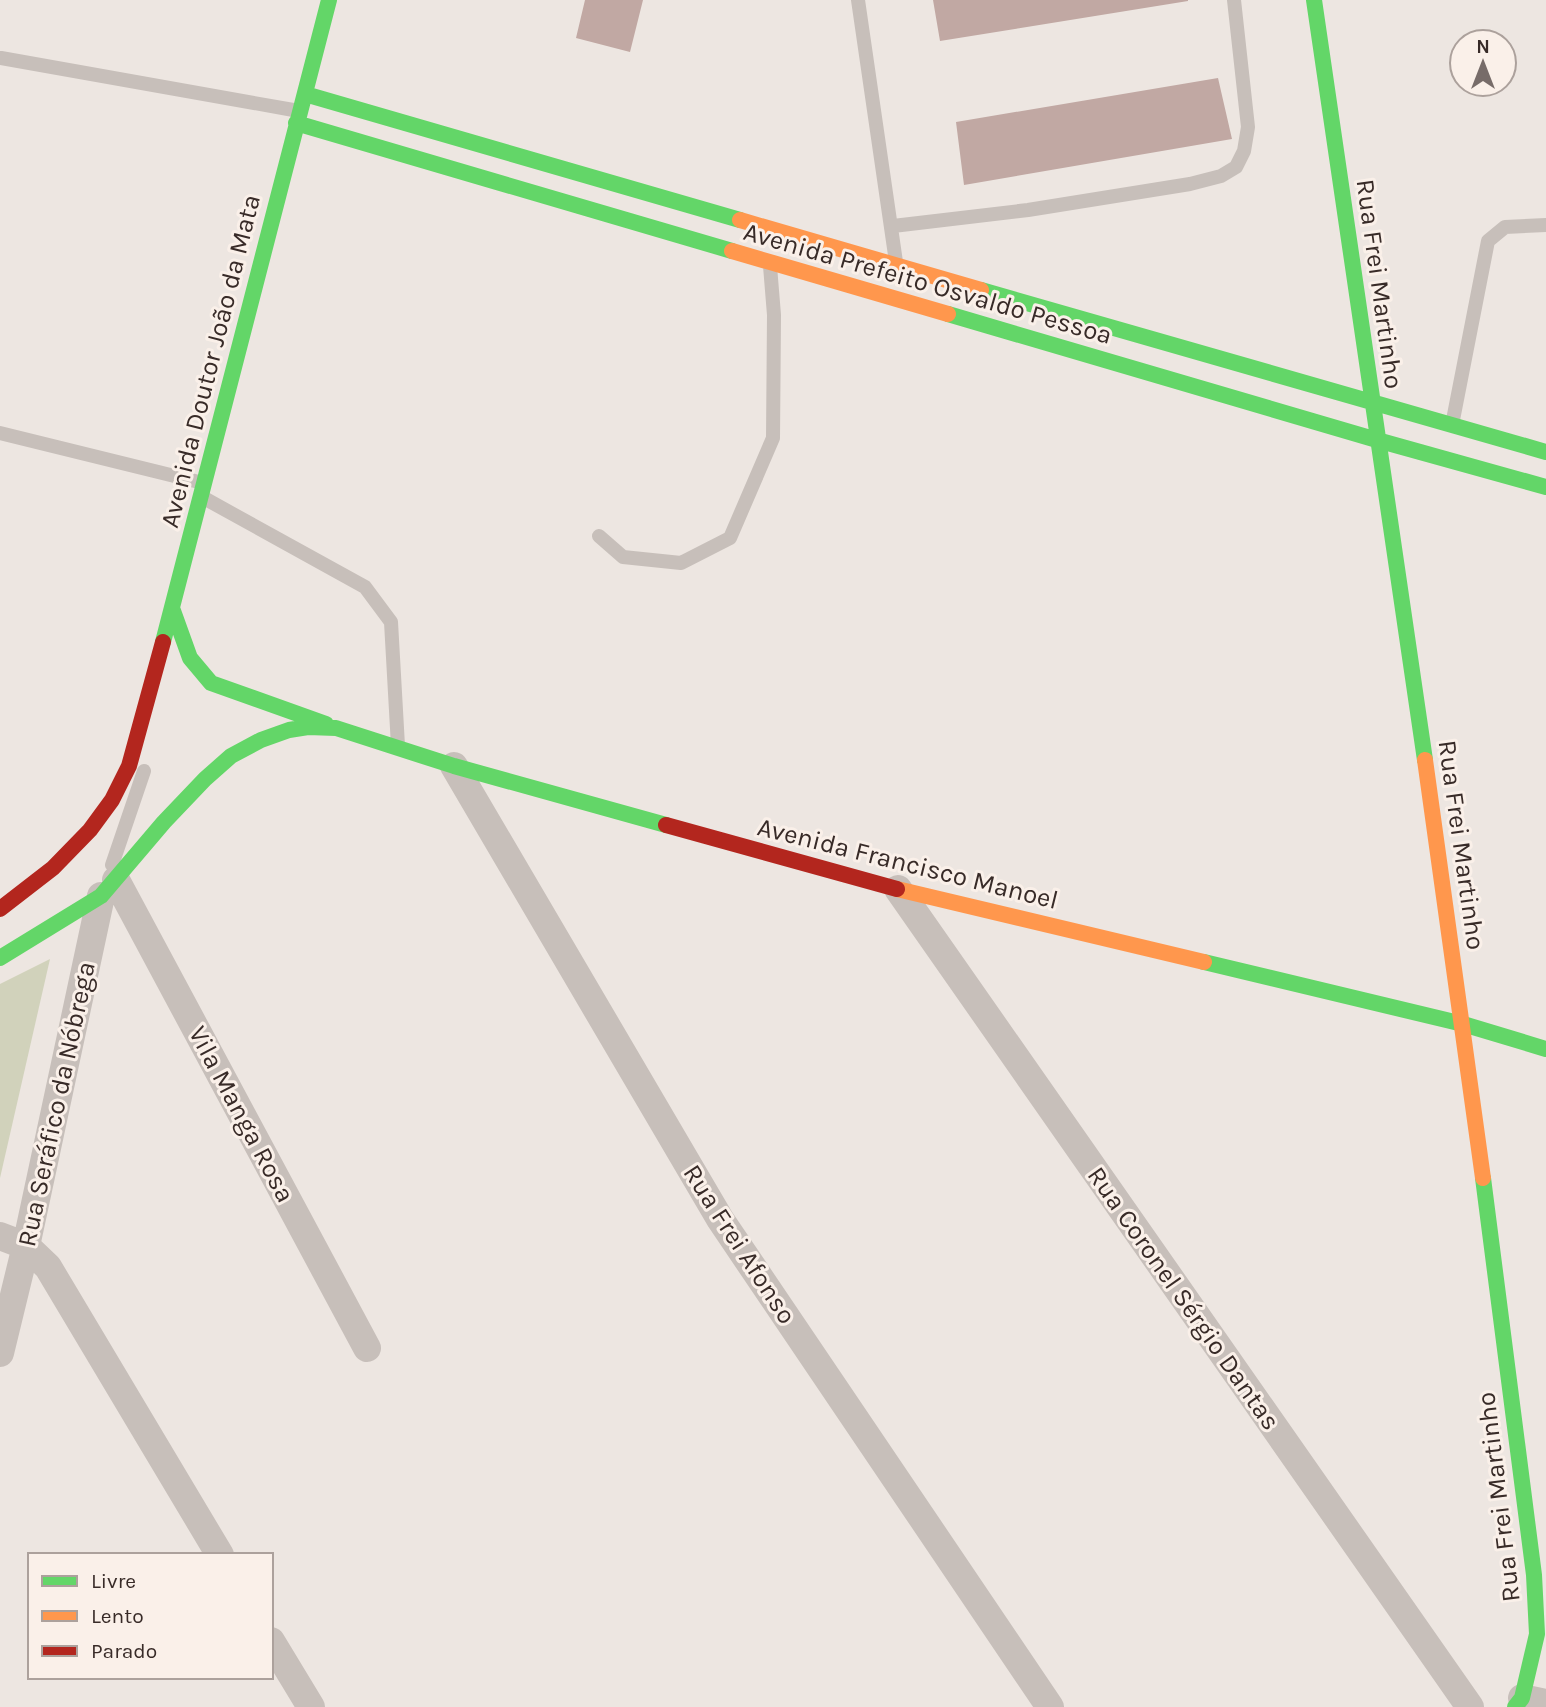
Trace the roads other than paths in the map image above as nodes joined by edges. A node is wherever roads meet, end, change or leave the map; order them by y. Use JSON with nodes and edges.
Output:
{"nodes":[{"id":1,"x":329,"y":0,"type":"edge"},
{"id":2,"x":858,"y":0,"type":"edge"},
{"id":3,"x":1234,"y":0,"type":"edge"},
{"id":4,"x":1314,"y":0,"type":"edge"},
{"id":5,"x":1,"y":58,"type":"edge"},
{"id":6,"x":311,"y":95,"type":"junction"},
{"id":7,"x":302,"y":120,"type":"junction"},
{"id":8,"x":1546,"y":225,"type":"edge"},
{"id":9,"x":892,"y":226,"type":"junction"},
{"id":10,"x":770,"y":262,"type":"junction"},
{"id":11,"x":897,"y":265,"type":"junction"},
{"id":12,"x":1373,"y":404,"type":"junction"},
{"id":13,"x":1452,"y":426,"type":"junction"},
{"id":14,"x":0,"y":433,"type":"edge"},
{"id":15,"x":1377,"y":440,"type":"junction"},
{"id":16,"x":1546,"y":452,"type":"edge"},
{"id":17,"x":1546,"y":487,"type":"edge"},
{"id":18,"x":206,"y":494,"type":"junction"},
{"id":19,"x":599,"y":536,"type":"dead end"},
{"id":20,"x":172,"y":608,"type":"junction"},
{"id":21,"x":180,"y":631,"type":"junction"},
{"id":22,"x":160,"y":708,"type":"dead end"},
{"id":23,"x":336,"y":728,"type":"junction"},
{"id":24,"x":398,"y":748,"type":"junction"},
{"id":25,"x":147,"y":758,"type":"dead end"},
{"id":26,"x":454,"y":766,"type":"junction"},
{"id":27,"x":109,"y":888,"type":"junction"},
{"id":28,"x":898,"y":889,"type":"junction"},
{"id":29,"x":0,"y":909,"type":"edge"},
{"id":30,"x":0,"y":958,"type":"edge"},
{"id":31,"x":1463,"y":1024,"type":"junction"},
{"id":32,"x":1546,"y":1049,"type":"edge"},
{"id":33,"x":13,"y":1241,"type":"edge"},
{"id":34,"x":367,"y":1348,"type":"dead end"},
{"id":35,"x":0,"y":1353,"type":"edge"},
{"id":36,"x":219,"y":1553,"type":"edge"},
{"id":37,"x":273,"y":1643,"type":"edge"},
{"id":38,"x":1528,"y":1703,"type":"edge"},
{"id":39,"x":311,"y":1707,"type":"edge"},
{"id":40,"x":1050,"y":1707,"type":"edge"},
{"id":41,"x":1470,"y":1707,"type":"edge"}],
"edges":[{"from":1,"to":6,"type":"main road","name":"Avenida Doutor João da Mata"},
{"from":2,"to":9,"type":"lane"},
{"from":3,"to":9,"type":"lane"},
{"from":4,"to":12,"type":"main road","name":"Rua Frei Martinho"},
{"from":5,"to":7,"type":"lane"},
{"from":6,"to":7,"type":"main road","name":"Avenida Doutor João da Mata"},
{"from":6,"to":11,"type":"main road","name":"Avenida Prefeito Osvaldo Pessoa"},
{"from":7,"to":10,"type":"main road","name":"Avenida Prefeito Osvaldo Pessoa"},
{"from":7,"to":18,"type":"main road","name":"Avenida Doutor João da Mata"},
{"from":8,"to":13,"type":"lane"},
{"from":9,"to":11,"type":"lane"},
{"from":10,"to":15,"type":"main road","name":"Avenida Prefeito Osvaldo Pessoa"},
{"from":10,"to":19,"type":"lane"},
{"from":11,"to":12,"type":"main road","name":"Avenida Prefeito Osvaldo Pessoa"},
{"from":12,"to":13,"type":"main road","name":"Avenida Prefeito Osvaldo Pessoa"},
{"from":12,"to":15,"type":"main road","name":"Rua Frei Martinho"},
{"from":13,"to":16,"type":"main road","name":"Avenida Prefeito Osvaldo Pessoa"},
{"from":14,"to":18,"type":"lane"},
{"from":15,"to":17,"type":"main road","name":"Avenida Prefeito Osvaldo Pessoa"},
{"from":15,"to":31,"type":"main road","name":"Rua Frei Martinho"},
{"from":18,"to":20,"type":"main road","name":"Avenida Doutor João da Mata"},
{"from":18,"to":21,"type":"lane"},
{"from":18,"to":24,"type":"lane"},
{"from":20,"to":21,"type":"main road"},
{"from":20,"to":29,"type":"main road","name":"Avenida Doutor João da Mata"},
{"from":21,"to":22,"type":"lane"},
{"from":21,"to":23,"type":"main road"},
{"from":23,"to":24,"type":"main road","name":"Avenida Francisco Manoel"},
{"from":23,"to":27,"type":"main road","name":"Avenida Francisco Manoel"},
{"from":24,"to":26,"type":"main road","name":"Avenida Francisco Manoel"},
{"from":25,"to":27,"type":"lane"},
{"from":26,"to":28,"type":"main road","name":"Avenida Francisco Manoel"},
{"from":26,"to":40,"type":"street","name":"Rua Frei Afonso"},
{"from":27,"to":30,"type":"main road","name":"Avenida Francisco Manoel"},
{"from":27,"to":33,"type":"street","name":"Rua Seráfico da Nóbrega"},
{"from":27,"to":34,"type":"street","name":"Vila Manga Rosa"},
{"from":28,"to":31,"type":"main road","name":"Avenida Francisco Manoel"},
{"from":28,"to":41,"type":"street","name":"Rua Coronel Sérgio Dantas"},
{"from":31,"to":32,"type":"main road","name":"Avenida Francisco Manoel"},
{"from":31,"to":38,"type":"main road","name":"Rua Frei Martinho"},
{"from":33,"to":35,"type":"street","name":"Rua Seráfico da Nóbrega"},
{"from":33,"to":36,"type":"street"},
{"from":37,"to":39,"type":"street"}]}
